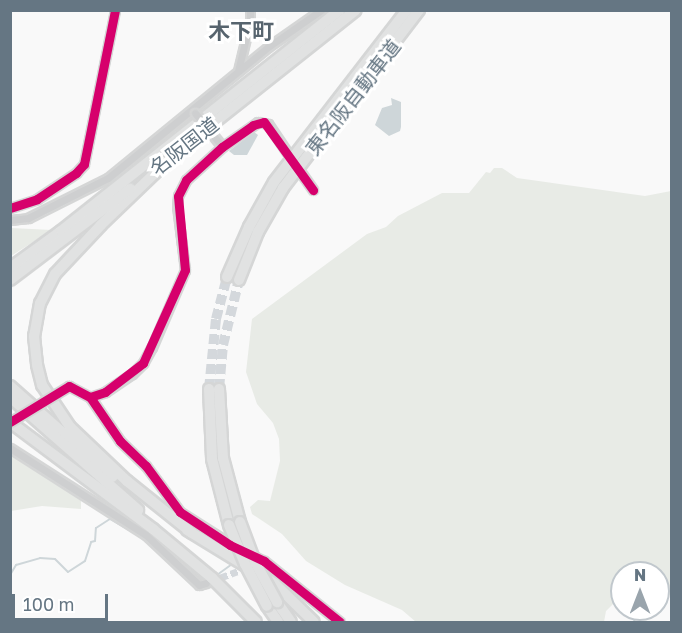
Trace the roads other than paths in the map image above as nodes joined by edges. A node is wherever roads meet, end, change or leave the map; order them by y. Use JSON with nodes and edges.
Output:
{"nodes":[{"id":1,"x":115,"y":10,"type":"edge"},
{"id":2,"x":250,"y":10,"type":"edge"},
{"id":3,"x":321,"y":10,"type":"edge"},
{"id":4,"x":340,"y":10,"type":"edge"},
{"id":5,"x":356,"y":10,"type":"edge"},
{"id":6,"x":407,"y":10,"type":"edge"},
{"id":7,"x":419,"y":10,"type":"edge"},
{"id":8,"x":394,"y":38,"type":"junction"},
{"id":9,"x":238,"y":71,"type":"junction"},
{"id":10,"x":194,"y":111,"type":"junction"},
{"id":11,"x":221,"y":146,"type":"junction"},
{"id":12,"x":177,"y":152,"type":"junction"},
{"id":13,"x":287,"y":152,"type":"dead end"},
{"id":14,"x":302,"y":174,"type":"dead end"},
{"id":15,"x":313,"y":190,"type":"dead end"},
{"id":16,"x":10,"y":208,"type":"edge"},
{"id":17,"x":10,"y":220,"type":"edge"},
{"id":18,"x":10,"y":267,"type":"edge"},
{"id":19,"x":227,"y":277,"type":"tunnel mouth"},
{"id":20,"x":10,"y":280,"type":"edge"},
{"id":21,"x":239,"y":280,"type":"tunnel mouth"},
{"id":22,"x":10,"y":386,"type":"edge"},
{"id":23,"x":214,"y":389,"type":"tunnel mouth"},
{"id":24,"x":10,"y":397,"type":"edge"},
{"id":25,"x":90,"y":397,"type":"junction"},
{"id":26,"x":10,"y":423,"type":"edge"},
{"id":27,"x":10,"y":448,"type":"edge"},
{"id":28,"x":192,"y":533,"type":"junction"},
{"id":29,"x":197,"y":566,"type":"junction"},
{"id":30,"x":206,"y":583,"type":"dead end"},
{"id":31,"x":272,"y":604,"type":"junction"},
{"id":32,"x":256,"y":622,"type":"edge"},
{"id":33,"x":278,"y":622,"type":"edge"},
{"id":34,"x":291,"y":622,"type":"edge"},
{"id":35,"x":314,"y":622,"type":"edge"},
{"id":36,"x":340,"y":622,"type":"edge"}],
"edges":[{"from":1,"to":16,"type":"street"},
{"from":2,"to":9,"type":"street"},
{"from":3,"to":9,"type":"street"},
{"from":4,"to":18,"type":"highway","name":"名阪国道"},
{"from":5,"to":12,"type":"highway","name":"名阪国道"},
{"from":6,"to":8,"type":"highway","name":"東名阪自動車道"},
{"from":7,"to":8,"type":"highway","name":"東名阪自動車道"},
{"from":8,"to":19,"type":"highway","name":"東名阪自動車道"},
{"from":8,"to":21,"type":"highway","name":"東名阪自動車道"},
{"from":9,"to":10,"type":"street"},
{"from":10,"to":11,"type":"street","bridge":true},
{"from":10,"to":17,"type":"street"},
{"from":11,"to":13,"type":"street"},
{"from":11,"to":25,"type":"street"},
{"from":12,"to":20,"type":"highway","name":"名阪国道"},
{"from":12,"to":28,"type":"highway"},
{"from":14,"to":15,"type":"street"},
{"from":22,"to":28,"type":"highway"},
{"from":23,"to":31,"type":"highway","bridge":true},
{"from":24,"to":29,"type":"highway"},
{"from":25,"to":26,"type":"street","bridge":true},
{"from":25,"to":36,"type":"street"},
{"from":26,"to":29,"type":"highway"},
{"from":27,"to":30,"type":"street"},
{"from":28,"to":35,"type":"highway"},
{"from":29,"to":32,"type":"highway"},
{"from":31,"to":33,"type":"highway"},
{"from":31,"to":34,"type":"highway"}]}
